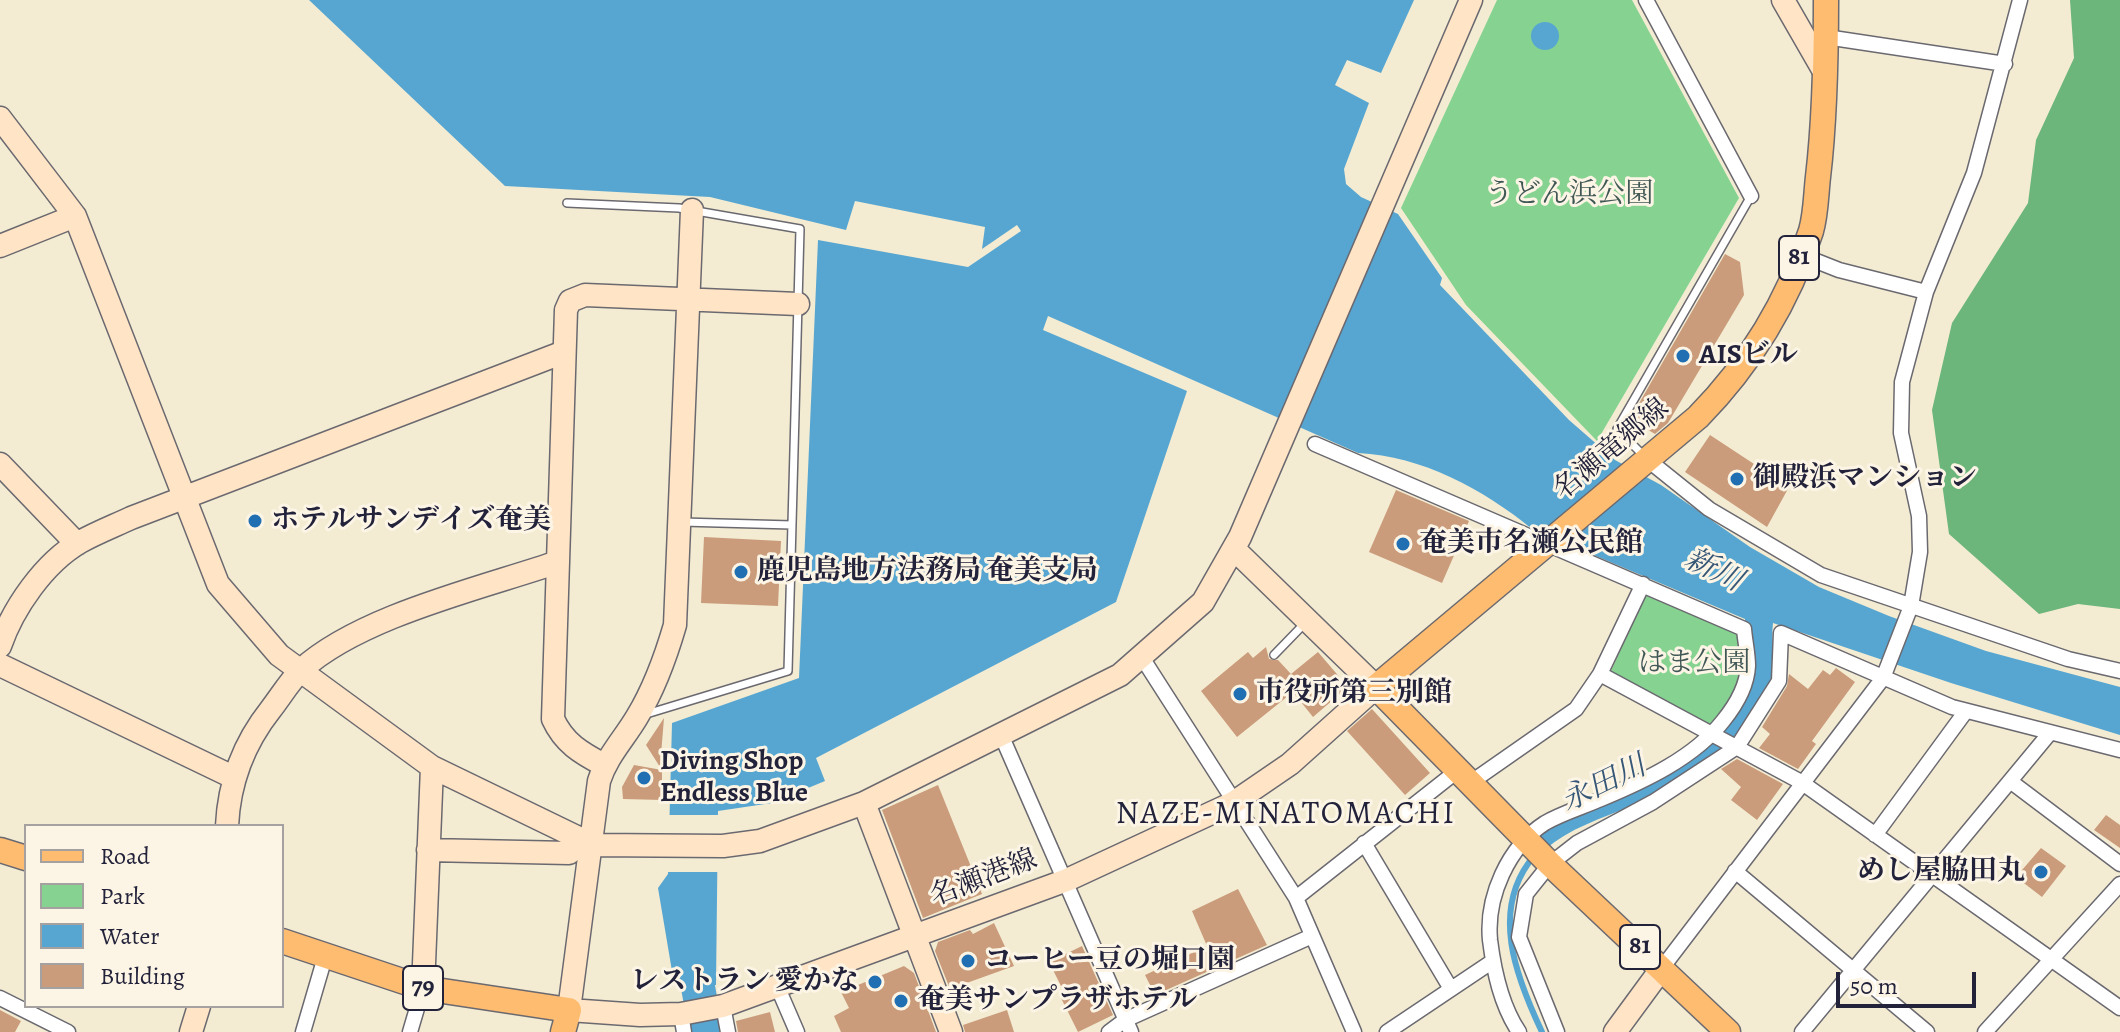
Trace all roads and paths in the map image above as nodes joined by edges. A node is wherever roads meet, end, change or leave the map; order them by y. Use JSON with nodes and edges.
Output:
{"nodes":[{"id":1,"x":1471,"y":0,"type":"edge"},
{"id":2,"x":1646,"y":0,"type":"edge"},
{"id":3,"x":1783,"y":0,"type":"edge"},
{"id":4,"x":1826,"y":0,"type":"edge"},
{"id":5,"x":2020,"y":0,"type":"edge"},
{"id":6,"x":1826,"y":37,"type":"junction"},
{"id":7,"x":2005,"y":64,"type":"junction"},
{"id":8,"x":1825,"y":73,"type":"junction"},
{"id":9,"x":0,"y":118,"type":"edge"},
{"id":10,"x":1751,"y":196,"type":"joint"},
{"id":11,"x":567,"y":203,"type":"dead end"},
{"id":12,"x":692,"y":210,"type":"junction"},
{"id":13,"x":75,"y":216,"type":"junction"},
{"id":14,"x":0,"y":246,"type":"edge"},
{"id":15,"x":1801,"y":255,"type":"junction"},
{"id":16,"x":1926,"y":292,"type":"junction"},
{"id":17,"x":688,"y":299,"type":"junction"},
{"id":18,"x":798,"y":304,"type":"junction"},
{"id":19,"x":564,"y":352,"type":"junction"},
{"id":20,"x":1315,"y":444,"type":"dead end"},
{"id":21,"x":1646,"y":462,"type":"junction"},
{"id":22,"x":0,"y":464,"type":"edge"},
{"id":23,"x":184,"y":497,"type":"junction"},
{"id":24,"x":681,"y":522,"type":"junction"},
{"id":25,"x":792,"y":525,"type":"junction"},
{"id":26,"x":1550,"y":541,"type":"junction"},
{"id":27,"x":77,"y":544,"type":"junction"},
{"id":28,"x":1234,"y":549,"type":"junction"},
{"id":29,"x":558,"y":562,"type":"junction"},
{"id":30,"x":1643,"y":584,"type":"junction"},
{"id":31,"x":1911,"y":606,"type":"junction"},
{"id":32,"x":1307,"y":620,"type":"junction"},
{"id":33,"x":0,"y":646,"type":"edge"},
{"id":34,"x":1274,"y":655,"type":"dead end"},
{"id":35,"x":1143,"y":659,"type":"junction"},
{"id":36,"x":0,"y":665,"type":"edge"},
{"id":37,"x":301,"y":671,"type":"junction"},
{"id":38,"x":2120,"y":671,"type":"edge"},
{"id":39,"x":1600,"y":674,"type":"junction"},
{"id":40,"x":1883,"y":678,"type":"junction"},
{"id":41,"x":1376,"y":687,"type":"junction"},
{"id":42,"x":1966,"y":711,"type":"junction"},
{"id":43,"x":637,"y":716,"type":"junction"},
{"id":44,"x":2049,"y":734,"type":"junction"},
{"id":45,"x":1712,"y":736,"type":"junction"},
{"id":46,"x":1002,"y":737,"type":"junction"},
{"id":47,"x":1737,"y":747,"type":"junction"},
{"id":48,"x":2120,"y":750,"type":"edge"},
{"id":49,"x":604,"y":765,"type":"junction"},
{"id":50,"x":432,"y":767,"type":"junction"},
{"id":51,"x":1464,"y":777,"type":"junction"},
{"id":52,"x":235,"y":778,"type":"junction"},
{"id":53,"x":2010,"y":781,"type":"junction"},
{"id":54,"x":1801,"y":782,"type":"junction"},
{"id":55,"x":864,"y":803,"type":"junction"},
{"id":56,"x":1233,"y":803,"type":"junction"},
{"id":57,"x":227,"y":824,"type":"edge"},
{"id":58,"x":1875,"y":835,"type":"junction"},
{"id":59,"x":1525,"y":839,"type":"junction"},
{"id":60,"x":1364,"y":843,"type":"junction"},
{"id":61,"x":593,"y":845,"type":"junction"},
{"id":62,"x":0,"y":850,"type":"edge"},
{"id":63,"x":428,"y":850,"type":"junction"},
{"id":64,"x":569,"y":853,"type":"dead end"},
{"id":65,"x":24,"y":857,"type":"edge"},
{"id":66,"x":1550,"y":864,"type":"junction"},
{"id":67,"x":2120,"y":864,"type":"edge"},
{"id":68,"x":1735,"y":871,"type":"junction"},
{"id":69,"x":1932,"y":875,"type":"junction"},
{"id":70,"x":1067,"y":880,"type":"junction"},
{"id":71,"x":2120,"y":884,"type":"edge"},
{"id":72,"x":1296,"y":898,"type":"junction"},
{"id":73,"x":1312,"y":936,"type":"junction"},
{"id":74,"x":917,"y":937,"type":"junction"},
{"id":75,"x":284,"y":942,"type":"edge"},
{"id":76,"x":325,"y":957,"type":"junction"},
{"id":77,"x":2054,"y":960,"type":"junction"},
{"id":78,"x":1493,"y":961,"type":"junction"},
{"id":79,"x":1662,"y":968,"type":"junction"},
{"id":80,"x":1853,"y":970,"type":"junction"},
{"id":81,"x":423,"y":988,"type":"junction"},
{"id":82,"x":778,"y":988,"type":"junction"},
{"id":83,"x":1451,"y":989,"type":"junction"},
{"id":84,"x":0,"y":998,"type":"edge"},
{"id":85,"x":720,"y":1006,"type":"junction"},
{"id":86,"x":198,"y":1008,"type":"edge"},
{"id":87,"x":2120,"y":1008,"type":"edge"},
{"id":88,"x":685,"y":1019,"type":"edge"},
{"id":89,"x":566,"y":1021,"type":"edge"},
{"id":90,"x":1128,"y":1026,"type":"edge"},
{"id":91,"x":68,"y":1032,"type":"edge"},
{"id":92,"x":191,"y":1032,"type":"edge"},
{"id":93,"x":303,"y":1032,"type":"edge"},
{"id":94,"x":410,"y":1032,"type":"edge"},
{"id":95,"x":728,"y":1032,"type":"edge"},
{"id":96,"x":797,"y":1032,"type":"edge"},
{"id":97,"x":951,"y":1032,"type":"edge"},
{"id":98,"x":1109,"y":1032,"type":"edge"},
{"id":99,"x":1354,"y":1032,"type":"edge"},
{"id":100,"x":1387,"y":1032,"type":"edge"},
{"id":101,"x":1519,"y":1032,"type":"edge"},
{"id":102,"x":1557,"y":1032,"type":"edge"},
{"id":103,"x":1615,"y":1032,"type":"edge"},
{"id":104,"x":1728,"y":1032,"type":"edge"},
{"id":105,"x":1802,"y":1032,"type":"edge"},
{"id":106,"x":1927,"y":1032,"type":"edge"},
{"id":107,"x":1985,"y":1032,"type":"edge"}],
"edges":[{"from":1,"to":28,"type":"street"},
{"from":2,"to":10,"type":"street"},
{"from":3,"to":8,"type":"street"},
{"from":4,"to":6,"type":"main road","name":"名瀬竜郷線","number":"81"},
{"from":5,"to":7,"type":"street"},
{"from":6,"to":7,"type":"street"},
{"from":6,"to":8,"type":"main road","name":"名瀬竜郷線","number":"81"},
{"from":7,"to":16,"type":"street"},
{"from":8,"to":15,"type":"main road","name":"名瀬竜郷線","number":"81"},
{"from":9,"to":13,"type":"street"},
{"from":10,"to":21,"type":"lane"},
{"from":11,"to":12,"type":"lane"},
{"from":12,"to":17,"type":"street"},
{"from":12,"to":18,"type":"lane"},
{"from":13,"to":14,"type":"street"},
{"from":13,"to":23,"type":"street"},
{"from":15,"to":16,"type":"street"},
{"from":15,"to":21,"type":"main road","name":"名瀬竜郷線","number":"81"},
{"from":16,"to":31,"type":"street"},
{"from":17,"to":18,"type":"street"},
{"from":17,"to":19,"type":"street"},
{"from":17,"to":24,"type":"street"},
{"from":18,"to":25,"type":"lane"},
{"from":19,"to":23,"type":"street"},
{"from":19,"to":29,"type":"street"},
{"from":20,"to":26,"type":"street"},
{"from":21,"to":26,"type":"main road","name":"名瀬竜郷線","number":"81"},
{"from":21,"to":31,"type":"street"},
{"from":22,"to":27,"type":"street"},
{"from":23,"to":27,"type":"street"},
{"from":23,"to":37,"type":"street"},
{"from":24,"to":25,"type":"lane"},
{"from":24,"to":43,"type":"street"},
{"from":25,"to":43,"type":"lane"},
{"from":26,"to":30,"type":"street"},
{"from":26,"to":41,"type":"main road","name":"名瀬竜郷線","number":"81"},
{"from":27,"to":33,"type":"street"},
{"from":28,"to":32,"type":"street"},
{"from":28,"to":35,"type":"street"},
{"from":29,"to":37,"type":"street"},
{"from":29,"to":49,"type":"street"},
{"from":30,"to":39,"type":"street"},
{"from":30,"to":45,"type":"street"},
{"from":31,"to":38,"type":"street"},
{"from":31,"to":40,"type":"street"},
{"from":32,"to":34,"type":"lane"},
{"from":32,"to":41,"type":"street"},
{"from":35,"to":46,"type":"street"},
{"from":35,"to":56,"type":"street"},
{"from":36,"to":52,"type":"street"},
{"from":37,"to":50,"type":"street"},
{"from":37,"to":52,"type":"street"},
{"from":39,"to":45,"type":"street"},
{"from":39,"to":51,"type":"street"},
{"from":40,"to":42,"type":"street"},
{"from":40,"to":47,"type":"street"},
{"from":40,"to":54,"type":"street"},
{"from":41,"to":51,"type":"main road","number":"81"},
{"from":41,"to":56,"type":"street","name":"名瀬港線"},
{"from":42,"to":44,"type":"street"},
{"from":42,"to":58,"type":"street"},
{"from":43,"to":49,"type":"street"},
{"from":44,"to":48,"type":"street"},
{"from":44,"to":53,"type":"street"},
{"from":45,"to":47,"type":"street"},
{"from":45,"to":59,"type":"street"},
{"from":46,"to":55,"type":"street"},
{"from":46,"to":70,"type":"street"},
{"from":47,"to":54,"type":"street"},
{"from":47,"to":66,"type":"street"},
{"from":49,"to":61,"type":"street"},
{"from":50,"to":61,"type":"street"},
{"from":50,"to":63,"type":"street"},
{"from":51,"to":59,"type":"main road","number":"81"},
{"from":51,"to":60,"type":"street"},
{"from":52,"to":57,"type":"street"},
{"from":53,"to":67,"type":"street"},
{"from":53,"to":69,"type":"street"},
{"from":54,"to":58,"type":"street"},
{"from":54,"to":68,"type":"street"},
{"from":55,"to":61,"type":"street"},
{"from":55,"to":74,"type":"street"},
{"from":56,"to":70,"type":"street","name":"名瀬港線"},
{"from":56,"to":72,"type":"street"},
{"from":58,"to":69,"type":"street"},
{"from":59,"to":66,"type":"main road","number":"81"},
{"from":59,"to":78,"type":"street"},
{"from":60,"to":72,"type":"street"},
{"from":60,"to":83,"type":"street"},
{"from":61,"to":89,"type":"street"},
{"from":62,"to":65,"type":"main road"},
{"from":63,"to":64,"type":"street"},
{"from":63,"to":81,"type":"street"},
{"from":66,"to":79,"type":"main road","number":"81"},
{"from":66,"to":102,"type":"street"},
{"from":68,"to":79,"type":"street"},
{"from":68,"to":80,"type":"street"},
{"from":69,"to":77,"type":"street"},
{"from":69,"to":80,"type":"street"},
{"from":70,"to":74,"type":"street","name":"名瀬港線"},
{"from":70,"to":90,"type":"street"},
{"from":71,"to":77,"type":"street"},
{"from":72,"to":73,"type":"street"},
{"from":73,"to":90,"type":"street"},
{"from":73,"to":99,"type":"street"},
{"from":74,"to":82,"type":"street","name":"名瀬港線"},
{"from":74,"to":97,"type":"street"},
{"from":75,"to":76,"type":"main road","number":"79"},
{"from":76,"to":81,"type":"main road","number":"79"},
{"from":76,"to":93,"type":"street"},
{"from":77,"to":87,"type":"street"},
{"from":77,"to":107,"type":"street"},
{"from":78,"to":83,"type":"street"},
{"from":78,"to":101,"type":"street"},
{"from":79,"to":103,"type":"street"},
{"from":79,"to":104,"type":"main road","number":"81"},
{"from":80,"to":105,"type":"street"},
{"from":80,"to":106,"type":"street"},
{"from":81,"to":89,"type":"main road","number":"79"},
{"from":81,"to":94,"type":"street"},
{"from":82,"to":85,"type":"street","name":"名瀬港線"},
{"from":82,"to":96,"type":"street"},
{"from":83,"to":100,"type":"street"},
{"from":84,"to":91,"type":"street"},
{"from":85,"to":88,"type":"street","name":"名瀬港線"},
{"from":85,"to":95,"type":"street"},
{"from":86,"to":92,"type":"street"},
{"from":88,"to":89,"type":"street","name":"名瀬港線"},
{"from":90,"to":98,"type":"street"}]}
